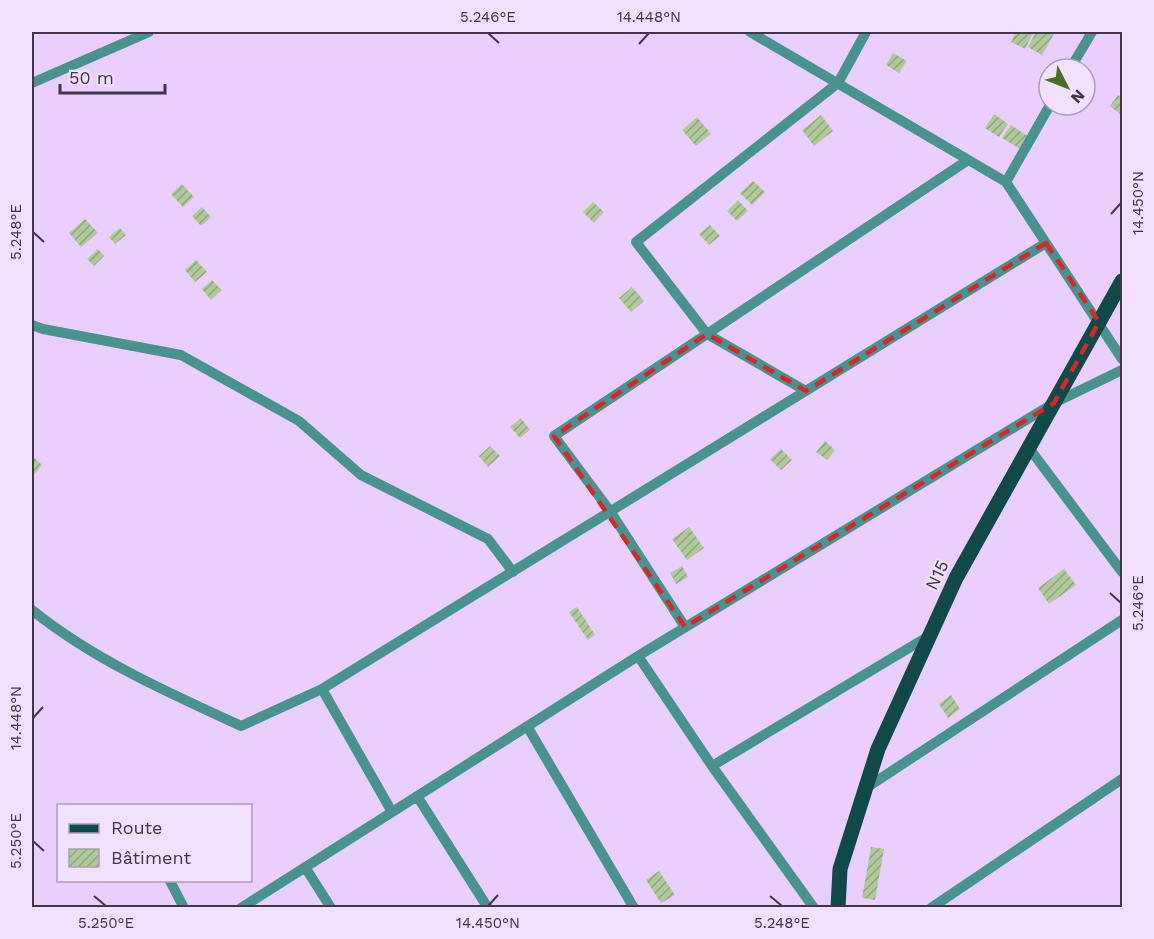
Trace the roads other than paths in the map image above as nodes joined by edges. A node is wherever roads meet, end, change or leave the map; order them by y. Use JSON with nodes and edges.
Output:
{"nodes":[{"id":1,"x":149,"y":32,"type":"edge"},
{"id":2,"x":750,"y":32,"type":"edge"},
{"id":3,"x":866,"y":32,"type":"edge"},
{"id":4,"x":1092,"y":32,"type":"edge"},
{"id":5,"x":1077,"y":57,"type":"edge"},
{"id":6,"x":32,"y":83,"type":"edge"},
{"id":7,"x":838,"y":83,"type":"junction"},
{"id":8,"x":1043,"y":117,"type":"edge"},
{"id":9,"x":968,"y":160,"type":"junction"},
{"id":10,"x":1006,"y":182,"type":"junction"},
{"id":11,"x":1046,"y":243,"type":"junction"},
{"id":12,"x":1122,"y":281,"type":"edge"},
{"id":13,"x":1099,"y":322,"type":"junction"},
{"id":14,"x":32,"y":325,"type":"edge"},
{"id":15,"x":707,"y":334,"type":"junction"},
{"id":16,"x":1122,"y":359,"type":"edge"},
{"id":17,"x":1122,"y":370,"type":"edge"},
{"id":18,"x":806,"y":391,"type":"junction"},
{"id":19,"x":1054,"y":403,"type":"junction"},
{"id":20,"x":1029,"y":448,"type":"junction"},
{"id":21,"x":610,"y":511,"type":"junction"},
{"id":22,"x":513,"y":572,"type":"junction"},
{"id":23,"x":1122,"y":572,"type":"edge"},
{"id":24,"x":32,"y":610,"type":"edge"},
{"id":25,"x":1122,"y":620,"type":"edge"},
{"id":26,"x":685,"y":627,"type":"junction"},
{"id":27,"x":930,"y":636,"type":"junction"},
{"id":28,"x":638,"y":656,"type":"junction"},
{"id":29,"x":321,"y":689,"type":"junction"},
{"id":30,"x":527,"y":726,"type":"junction"},
{"id":31,"x":712,"y":766,"type":"junction"},
{"id":32,"x":1122,"y":779,"type":"edge"},
{"id":33,"x":866,"y":788,"type":"junction"},
{"id":34,"x":417,"y":796,"type":"junction"},
{"id":35,"x":392,"y":812,"type":"junction"},
{"id":36,"x":304,"y":867,"type":"junction"},
{"id":37,"x":170,"y":882,"type":"edge"},
{"id":38,"x":184,"y":908,"type":"edge"},
{"id":39,"x":241,"y":908,"type":"edge"},
{"id":40,"x":331,"y":908,"type":"edge"},
{"id":41,"x":488,"y":908,"type":"edge"},
{"id":42,"x":634,"y":908,"type":"edge"},
{"id":43,"x":814,"y":908,"type":"edge"},
{"id":44,"x":838,"y":908,"type":"edge"},
{"id":45,"x":931,"y":908,"type":"edge"}],
"edges":[{"from":1,"to":6,"type":"street"},
{"from":2,"to":7,"type":"street"},
{"from":3,"to":7,"type":"street"},
{"from":4,"to":5,"type":"street"},
{"from":7,"to":9,"type":"street"},
{"from":7,"to":15,"type":"street"},
{"from":8,"to":10,"type":"street"},
{"from":9,"to":10,"type":"street"},
{"from":9,"to":15,"type":"street"},
{"from":10,"to":11,"type":"street"},
{"from":11,"to":13,"type":"street"},
{"from":11,"to":18,"type":"street"},
{"from":12,"to":13,"type":"main road","name":"N15"},
{"from":13,"to":16,"type":"street"},
{"from":13,"to":19,"type":"main road","name":"N15"},
{"from":14,"to":22,"type":"street"},
{"from":15,"to":18,"type":"street"},
{"from":15,"to":21,"type":"street"},
{"from":17,"to":19,"type":"street"},
{"from":18,"to":21,"type":"street"},
{"from":19,"to":20,"type":"main road","name":"N15"},
{"from":19,"to":26,"type":"street"},
{"from":20,"to":23,"type":"street"},
{"from":20,"to":27,"type":"main road","name":"N15"},
{"from":21,"to":22,"type":"street"},
{"from":21,"to":26,"type":"street"},
{"from":22,"to":29,"type":"street"},
{"from":24,"to":29,"type":"street"},
{"from":25,"to":33,"type":"street"},
{"from":26,"to":28,"type":"street"},
{"from":27,"to":31,"type":"street"},
{"from":27,"to":33,"type":"main road","name":"N15"},
{"from":28,"to":30,"type":"street"},
{"from":28,"to":31,"type":"street"},
{"from":29,"to":35,"type":"street"},
{"from":30,"to":34,"type":"street"},
{"from":30,"to":42,"type":"street"},
{"from":31,"to":43,"type":"street"},
{"from":32,"to":45,"type":"street"},
{"from":33,"to":44,"type":"main road","name":"N15"},
{"from":34,"to":35,"type":"street"},
{"from":34,"to":41,"type":"street"},
{"from":35,"to":36,"type":"street"},
{"from":36,"to":39,"type":"street"},
{"from":36,"to":40,"type":"street"},
{"from":37,"to":38,"type":"street"}]}
